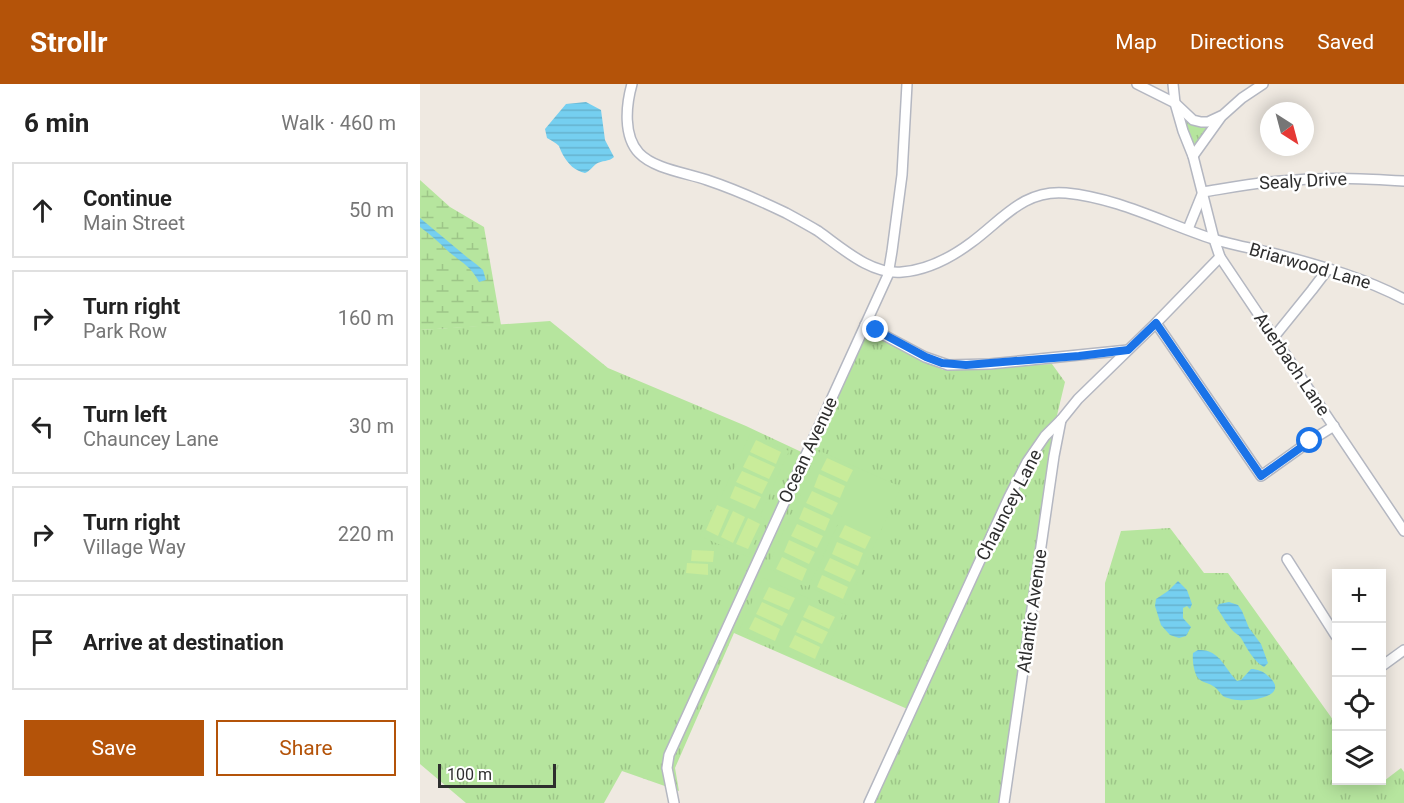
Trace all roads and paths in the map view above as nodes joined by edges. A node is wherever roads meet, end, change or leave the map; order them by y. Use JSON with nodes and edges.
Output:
{"nodes":[{"id":1,"x":632,"y":84,"type":"edge"},
{"id":2,"x":907,"y":84,"type":"edge"},
{"id":3,"x":1137,"y":84,"type":"edge"},
{"id":4,"x":1173,"y":84,"type":"edge"},
{"id":5,"x":1263,"y":84,"type":"edge"},
{"id":6,"x":1175,"y":103,"type":"junction"},
{"id":7,"x":1223,"y":115,"type":"junction"},
{"id":8,"x":1193,"y":156,"type":"junction"},
{"id":9,"x":1404,"y":181,"type":"edge"},
{"id":10,"x":1203,"y":192,"type":"junction"},
{"id":11,"x":1188,"y":230,"type":"junction"},
{"id":12,"x":1214,"y":239,"type":"junction"},
{"id":13,"x":1220,"y":257,"type":"junction"},
{"id":14,"x":1328,"y":269,"type":"junction"},
{"id":15,"x":888,"y":272,"type":"junction"},
{"id":16,"x":1404,"y":299,"type":"edge"},
{"id":17,"x":1156,"y":323,"type":"junction"},
{"id":18,"x":865,"y":325,"type":"junction"},
{"id":19,"x":1274,"y":337,"type":"junction"},
{"id":20,"x":1128,"y":350,"type":"junction"},
{"id":21,"x":1061,"y":420,"type":"junction"},
{"id":22,"x":1334,"y":426,"type":"junction"},
{"id":23,"x":1404,"y":531,"type":"edge"},
{"id":24,"x":1287,"y":559,"type":"dead end"},
{"id":25,"x":1332,"y":630,"type":"edge"},
{"id":26,"x":1404,"y":650,"type":"edge"},
{"id":27,"x":1386,"y":663,"type":"edge"},
{"id":28,"x":674,"y":803,"type":"edge"},
{"id":29,"x":869,"y":803,"type":"edge"},
{"id":30,"x":1004,"y":803,"type":"edge"}],
"edges":[{"from":1,"to":15,"type":"street"},
{"from":2,"to":15,"type":"street","name":"Ocean Avenue"},
{"from":3,"to":6,"type":"street"},
{"from":4,"to":6,"type":"street"},
{"from":5,"to":7,"type":"street"},
{"from":6,"to":7,"type":"street"},
{"from":6,"to":8,"type":"street"},
{"from":7,"to":8,"type":"street"},
{"from":8,"to":10,"type":"street"},
{"from":9,"to":10,"type":"street","name":"Sealy Drive"},
{"from":10,"to":11,"type":"street"},
{"from":10,"to":12,"type":"street"},
{"from":11,"to":12,"type":"street","name":"Briarwood Lane"},
{"from":11,"to":15,"type":"street","name":"Briarwood Lane"},
{"from":12,"to":13,"type":"street"},
{"from":12,"to":14,"type":"street","name":"Briarwood Lane"},
{"from":13,"to":17,"type":"street","name":"Chauncey Lane"},
{"from":13,"to":19,"type":"street","name":"Auerbach Lane"},
{"from":14,"to":16,"type":"street","name":"Briarwood Lane"},
{"from":14,"to":19,"type":"street"},
{"from":15,"to":18,"type":"street","name":"Ocean Avenue"},
{"from":17,"to":20,"type":"street","name":"Chauncey Lane"},
{"from":17,"to":22,"type":"street"},
{"from":18,"to":20,"type":"street"},
{"from":18,"to":28,"type":"street","name":"Ocean Avenue"},
{"from":19,"to":22,"type":"street","name":"Auerbach Lane"},
{"from":20,"to":21,"type":"street","name":"Chauncey Lane"},
{"from":21,"to":29,"type":"street","name":"Chauncey Lane"},
{"from":21,"to":30,"type":"street","name":"Atlantic Avenue"},
{"from":22,"to":23,"type":"street","name":"Auerbach Lane"},
{"from":24,"to":25,"type":"street"},
{"from":26,"to":27,"type":"street"}]}
